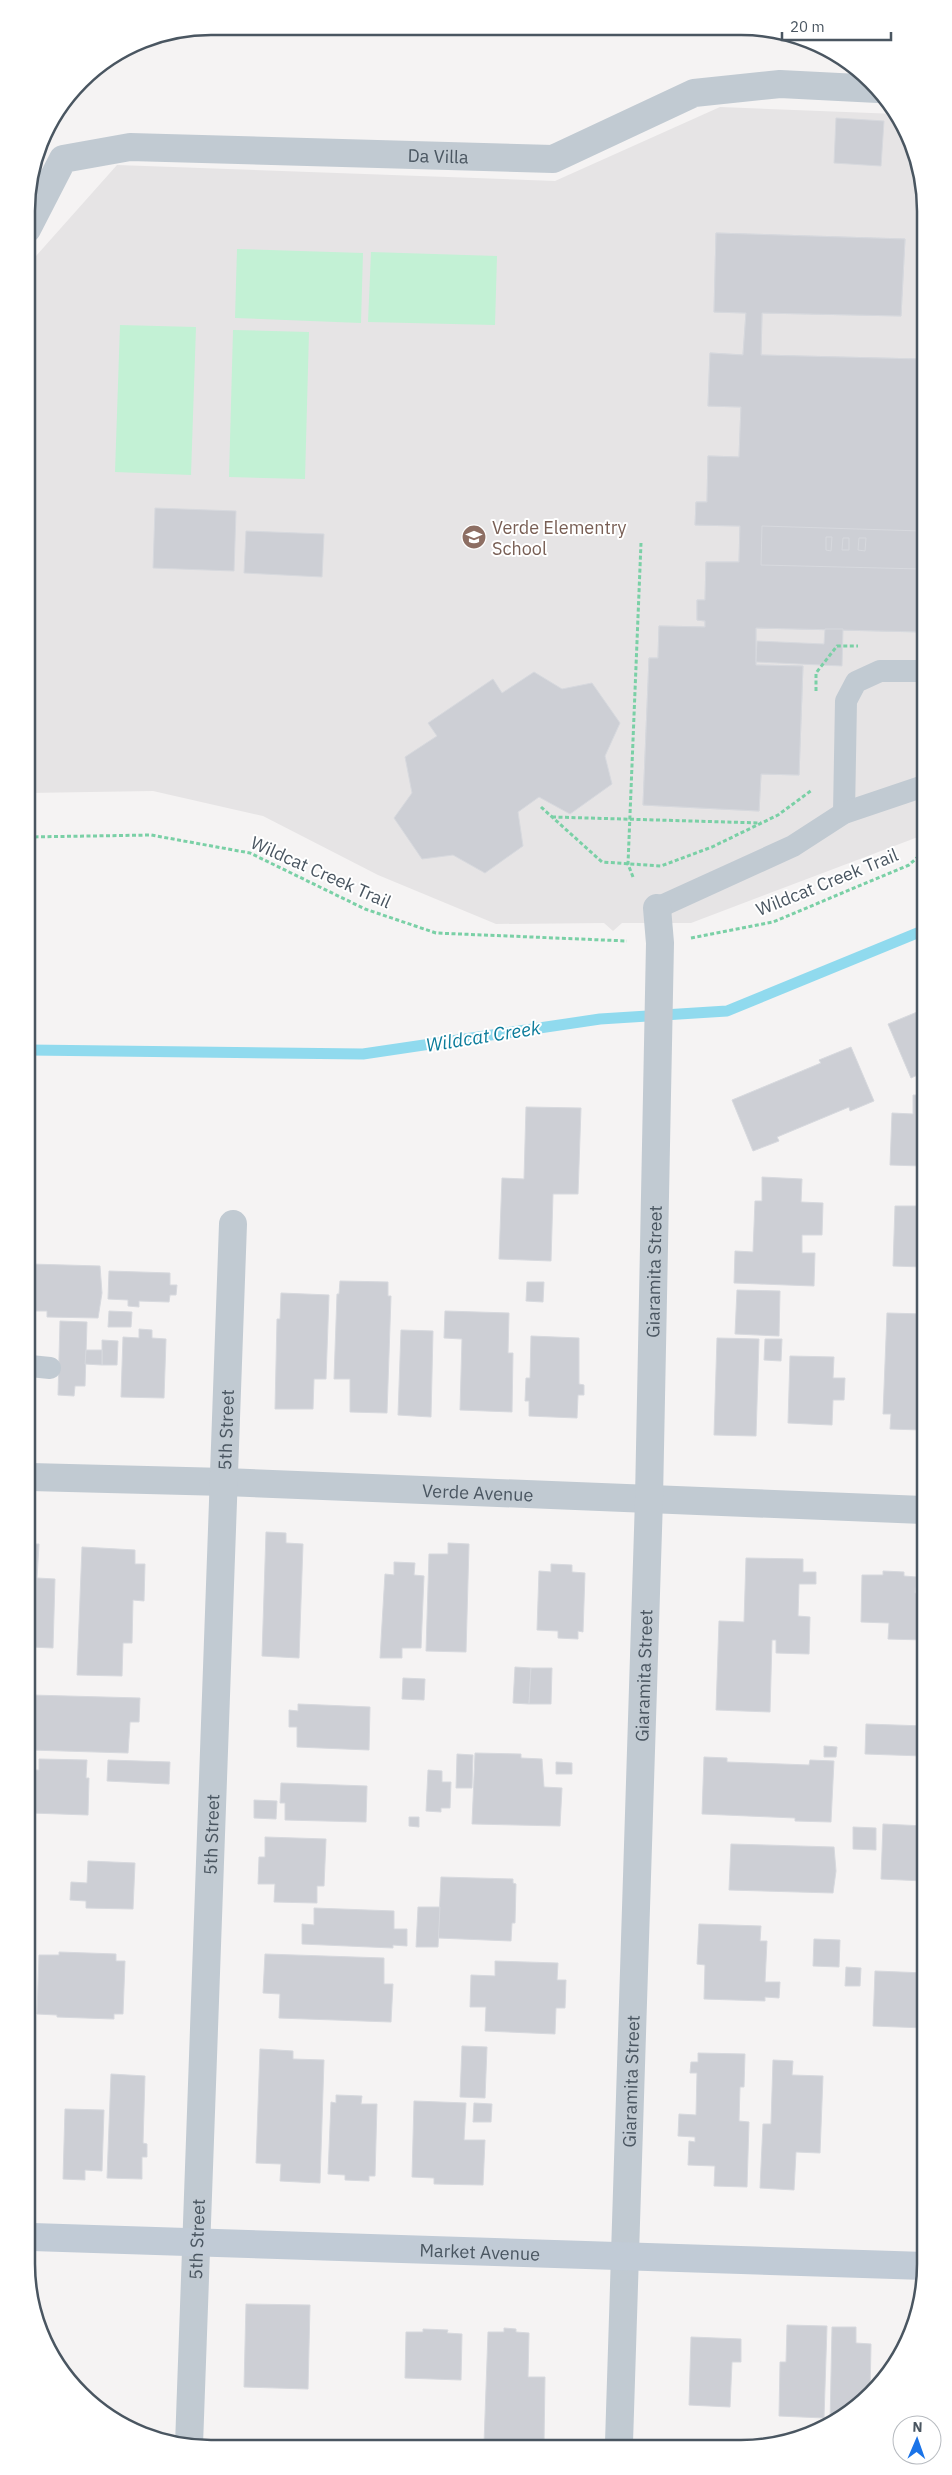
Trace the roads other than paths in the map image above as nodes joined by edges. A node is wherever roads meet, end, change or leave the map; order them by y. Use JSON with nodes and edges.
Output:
{"nodes":[{"id":1,"x":866,"y":88,"type":"edge"},
{"id":2,"x":35,"y":214,"type":"edge"},
{"id":3,"x":917,"y":671,"type":"edge"},
{"id":4,"x":917,"y":788,"type":"edge"},
{"id":5,"x":844,"y":813,"type":"junction"},
{"id":6,"x":657,"y":908,"type":"joint"},
{"id":7,"x":233,"y":1224,"type":"dead end"},
{"id":8,"x":35,"y":1477,"type":"edge"},
{"id":9,"x":224,"y":1482,"type":"junction"},
{"id":10,"x":649,"y":1499,"type":"junction"},
{"id":11,"x":917,"y":1510,"type":"edge"},
{"id":12,"x":35,"y":2236,"type":"edge"},
{"id":13,"x":196,"y":2241,"type":"junction"},
{"id":14,"x":625,"y":2254,"type":"junction"},
{"id":15,"x":917,"y":2266,"type":"edge"},
{"id":16,"x":189,"y":2438,"type":"edge"},
{"id":17,"x":618,"y":2440,"type":"edge"}],
"edges":[{"from":1,"to":2,"type":"street","name":"Da Villa"},
{"from":3,"to":5,"type":"lane"},
{"from":4,"to":5,"type":"lane"},
{"from":5,"to":6,"type":"lane"},
{"from":6,"to":10,"type":"street","name":"Giaramita Street"},
{"from":7,"to":9,"type":"street","name":"5th Street"},
{"from":8,"to":9,"type":"street","name":"Verde Avenue"},
{"from":9,"to":10,"type":"street","name":"Verde Avenue"},
{"from":9,"to":13,"type":"street","name":"5th Street"},
{"from":10,"to":11,"type":"street","name":"Verde Avenue"},
{"from":10,"to":14,"type":"street","name":"Giaramita Street"},
{"from":12,"to":13,"type":"street","name":"Market Avenue"},
{"from":13,"to":14,"type":"street","name":"Market Avenue"},
{"from":13,"to":16,"type":"street","name":"5th Street"},
{"from":14,"to":15,"type":"street","name":"Market Avenue"},
{"from":14,"to":17,"type":"street","name":"Giaramita Street"}]}
